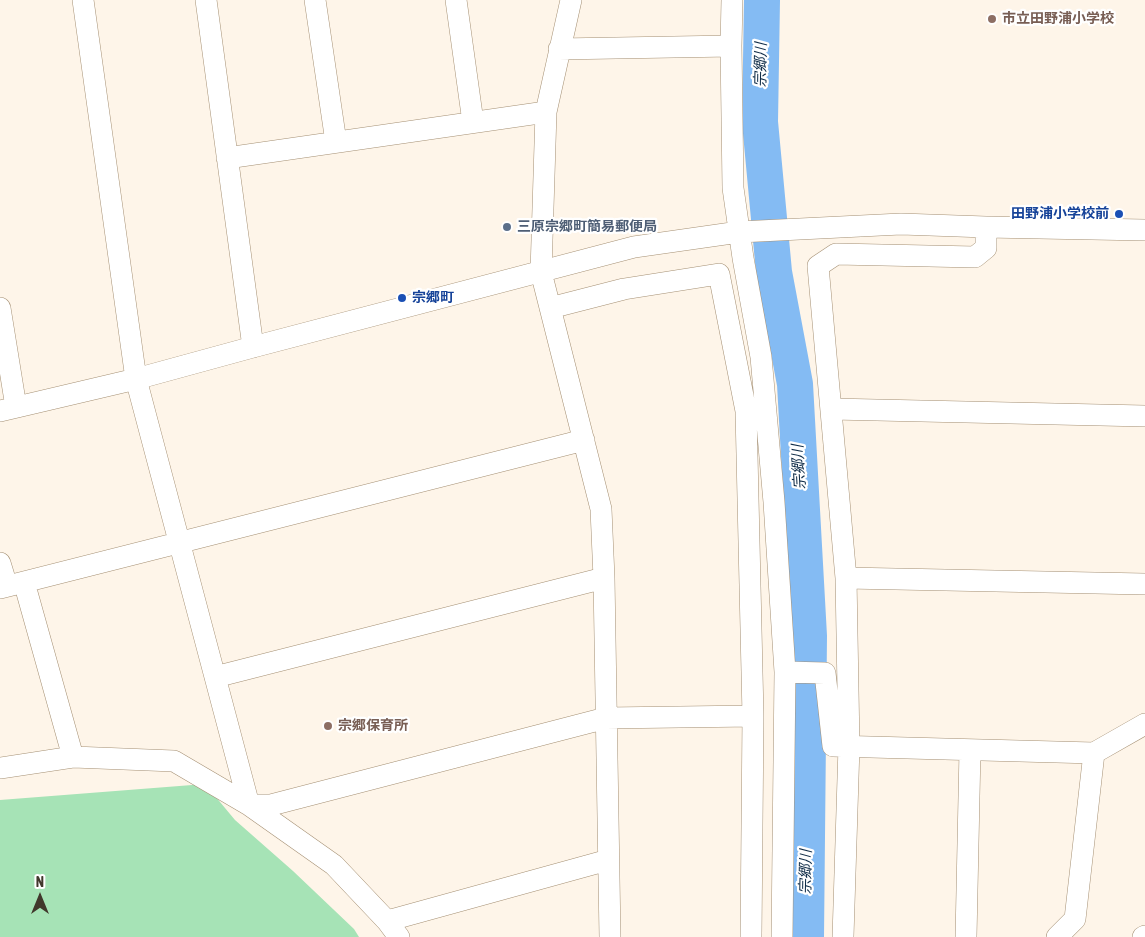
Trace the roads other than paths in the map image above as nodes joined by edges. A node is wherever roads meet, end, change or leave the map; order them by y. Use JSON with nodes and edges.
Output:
{"nodes":[{"id":1,"x":83,"y":0,"type":"edge"},
{"id":2,"x":206,"y":0,"type":"edge"},
{"id":3,"x":315,"y":0,"type":"edge"},
{"id":4,"x":456,"y":0,"type":"edge"},
{"id":5,"x":571,"y":0,"type":"edge"},
{"id":6,"x":732,"y":0,"type":"edge"},
{"id":7,"x":731,"y":46,"type":"junction"},
{"id":8,"x":559,"y":49,"type":"junction"},
{"id":9,"x":546,"y":112,"type":"junction"},
{"id":10,"x":473,"y":122,"type":"junction"},
{"id":11,"x":336,"y":142,"type":"junction"},
{"id":12,"x":228,"y":158,"type":"junction"},
{"id":13,"x":986,"y":227,"type":"junction"},
{"id":14,"x":1145,"y":230,"type":"edge"},
{"id":15,"x":739,"y":232,"type":"junction"},
{"id":16,"x":541,"y":272,"type":"junction"},
{"id":17,"x":0,"y":308,"type":"edge"},
{"id":18,"x":550,"y":308,"type":"junction"},
{"id":19,"x":253,"y":347,"type":"junction"},
{"id":20,"x":136,"y":379,"type":"junction"},
{"id":21,"x":8,"y":409,"type":"edge"},
{"id":22,"x":832,"y":409,"type":"junction"},
{"id":23,"x":1145,"y":416,"type":"edge"},
{"id":24,"x":584,"y":440,"type":"junction"},
{"id":25,"x":180,"y":542,"type":"junction"},
{"id":26,"x":0,"y":563,"type":"edge"},
{"id":27,"x":604,"y":578,"type":"junction"},
{"id":28,"x":846,"y":578,"type":"junction"},
{"id":29,"x":1145,"y":584,"type":"edge"},
{"id":30,"x":10,"y":586,"type":"edge"},
{"id":31,"x":785,"y":672,"type":"junction"},
{"id":32,"x":215,"y":677,"type":"junction"},
{"id":33,"x":753,"y":716,"type":"junction"},
{"id":34,"x":606,"y":718,"type":"junction"},
{"id":35,"x":1145,"y":724,"type":"edge"},
{"id":36,"x":850,"y":746,"type":"junction"},
{"id":37,"x":970,"y":750,"type":"junction"},
{"id":38,"x":1094,"y":753,"type":"junction"},
{"id":39,"x":73,"y":757,"type":"junction"},
{"id":40,"x":0,"y":768,"type":"edge"},
{"id":41,"x":249,"y":805,"type":"junction"},
{"id":42,"x":608,"y":860,"type":"junction"},
{"id":43,"x":393,"y":929,"type":"edge"},
{"id":44,"x":610,"y":937,"type":"edge"},
{"id":45,"x":752,"y":937,"type":"edge"},
{"id":46,"x":782,"y":937,"type":"edge"},
{"id":47,"x":843,"y":937,"type":"edge"},
{"id":48,"x":966,"y":937,"type":"edge"},
{"id":49,"x":1057,"y":937,"type":"edge"}],
"edges":[{"from":1,"to":20,"type":"street"},
{"from":2,"to":12,"type":"street"},
{"from":3,"to":11,"type":"street"},
{"from":4,"to":10,"type":"street"},
{"from":5,"to":8,"type":"street"},
{"from":6,"to":7,"type":"street"},
{"from":7,"to":8,"type":"street"},
{"from":7,"to":15,"type":"street"},
{"from":8,"to":9,"type":"street"},
{"from":9,"to":10,"type":"street"},
{"from":9,"to":16,"type":"street"},
{"from":10,"to":11,"type":"street"},
{"from":11,"to":12,"type":"street"},
{"from":12,"to":19,"type":"street"},
{"from":13,"to":14,"type":"street"},
{"from":13,"to":15,"type":"street"},
{"from":13,"to":22,"type":"street"},
{"from":15,"to":16,"type":"street"},
{"from":15,"to":31,"type":"street"},
{"from":16,"to":18,"type":"street"},
{"from":16,"to":19,"type":"street"},
{"from":17,"to":21,"type":"street"},
{"from":18,"to":24,"type":"street"},
{"from":18,"to":33,"type":"street"},
{"from":19,"to":20,"type":"street"},
{"from":20,"to":21,"type":"street"},
{"from":20,"to":25,"type":"street"},
{"from":22,"to":23,"type":"street"},
{"from":22,"to":28,"type":"street"},
{"from":24,"to":25,"type":"street"},
{"from":24,"to":27,"type":"street"},
{"from":25,"to":30,"type":"street"},
{"from":25,"to":32,"type":"street"},
{"from":26,"to":30,"type":"street"},
{"from":27,"to":32,"type":"street"},
{"from":27,"to":34,"type":"street"},
{"from":28,"to":29,"type":"street"},
{"from":28,"to":36,"type":"street"},
{"from":30,"to":39,"type":"street"},
{"from":31,"to":36,"type":"street"},
{"from":31,"to":46,"type":"street"},
{"from":32,"to":41,"type":"street"},
{"from":33,"to":34,"type":"street"},
{"from":33,"to":45,"type":"street"},
{"from":34,"to":41,"type":"street"},
{"from":34,"to":42,"type":"street"},
{"from":35,"to":38,"type":"street"},
{"from":36,"to":37,"type":"street"},
{"from":36,"to":47,"type":"street"},
{"from":37,"to":38,"type":"street"},
{"from":37,"to":48,"type":"street"},
{"from":38,"to":49,"type":"street"},
{"from":39,"to":40,"type":"street"},
{"from":39,"to":41,"type":"street"},
{"from":41,"to":43,"type":"street"},
{"from":42,"to":43,"type":"street"},
{"from":42,"to":44,"type":"street"}]}
